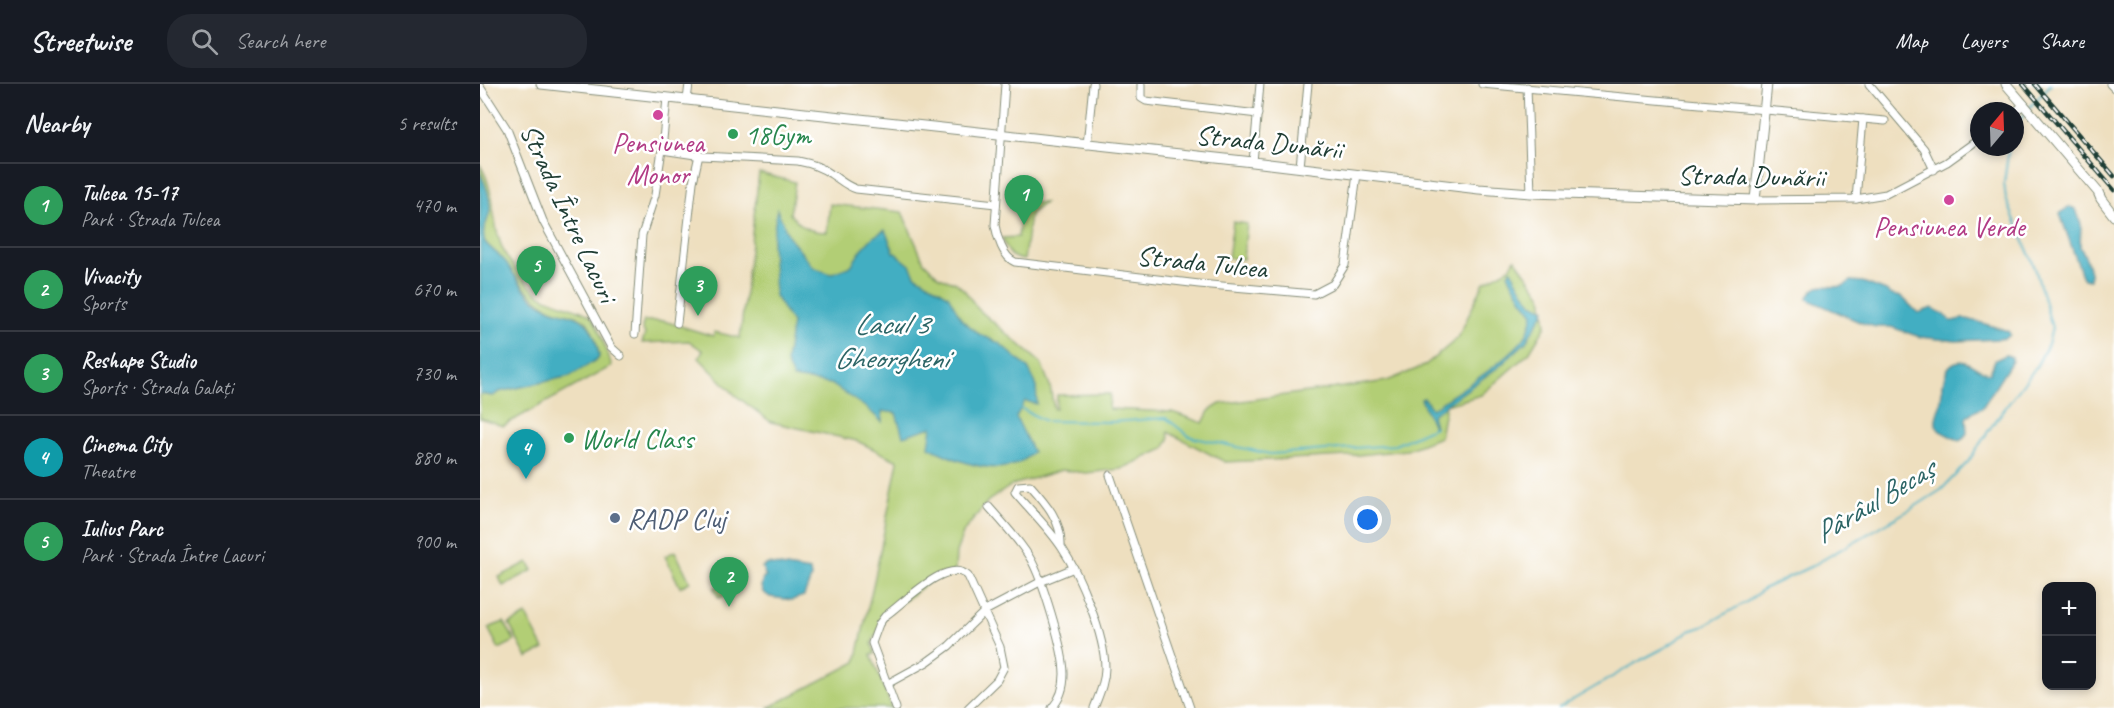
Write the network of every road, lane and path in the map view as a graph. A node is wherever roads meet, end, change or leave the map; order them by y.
1 (541, 84) edge
2 (689, 84) edge
3 (1005, 84) edge
4 (1093, 84) edge
5 (1141, 84) edge
6 (1260, 84) edge
7 (1308, 84) edge
8 (1482, 84) edge
9 (1767, 84) edge
10 (1869, 84) edge
11 (2006, 84) edge
12 (2110, 84) edge
13 (1527, 86) edge
14 (480, 87) edge
15 (2114, 88) edge
16 (667, 98) junction
17 (687, 100) junction
18 (2021, 102) edge
19 (2024, 105) edge
20 (1765, 111) junction
21 (1258, 114) junction
22 (1863, 119) junction
23 (1884, 121) dead end
24 (1002, 134) junction
25 (1087, 145) junction
26 (1970, 145) edge
27 (662, 150) junction
28 (699, 155) junction
29 (1253, 162) junction
30 (1300, 167) junction
31 (1934, 170) junction
32 (1357, 174) junction
33 (2098, 192) junction
34 (1531, 193) junction
35 (1856, 199) junction
36 (1755, 200) junction
37 (996, 204) junction
38 (2114, 206) edge
39 (2114, 216) edge
40 (677, 323) dead end
41 (634, 334) dead end
42 (621, 356) dead end
43 (1110, 475) dead end
44 (989, 507) dead end
45 (1061, 546) junction
46 (1074, 568) junction
47 (1040, 582) junction
48 (985, 611) junction
49 (887, 684) junction
50 (1188, 707) edge
51 (896, 708) edge
52 (968, 708) edge
53 (1052, 708) edge
54 (1094, 708) edge

1 - 16 street, Strada Dunării
2 - 17 street
3 - 24 street, Strada Tulcea
4 - 25 street
5 - 21 street
6 - 21 street
7 - 30 street
8 - 13 street
9 - 20 street
10 - 31 street
11 - 18 street
12 - 15 street
13 - 20 street
13 - 34 street
14 - 42 street, Strada Între Lacuri
16 - 17 street, Strada Dunării
16 - 27 street
17 - 24 street, Strada Dunării
19 - 33 street
20 - 22 street
20 - 36 street
21 - 29 street
22 - 23 street
22 - 35 street
24 - 25 street, Strada Dunării
24 - 37 street, Strada Tulcea
25 - 29 street, Strada Dunării
26 - 31 street, Strada Dunării
27 - 28 street
27 - 41 street
28 - 37 street
28 - 40 street
29 - 30 street, Strada Dunării
30 - 32 street, Strada Dunării
31 - 35 street, Strada Dunării
32 - 34 street, Strada Dunării
32 - 37 street, Strada Tulcea
33 - 38 street
33 - 39 street
34 - 36 street, Strada Dunării
35 - 36 street, Strada Dunării
43 - 50 street
44 - 47 street
45 - 45 street
45 - 46 street
46 - 47 street
46 - 54 street
47 - 48 street
47 - 53 street
48 - 49 street
48 - 49 street
48 - 52 street
49 - 51 street

